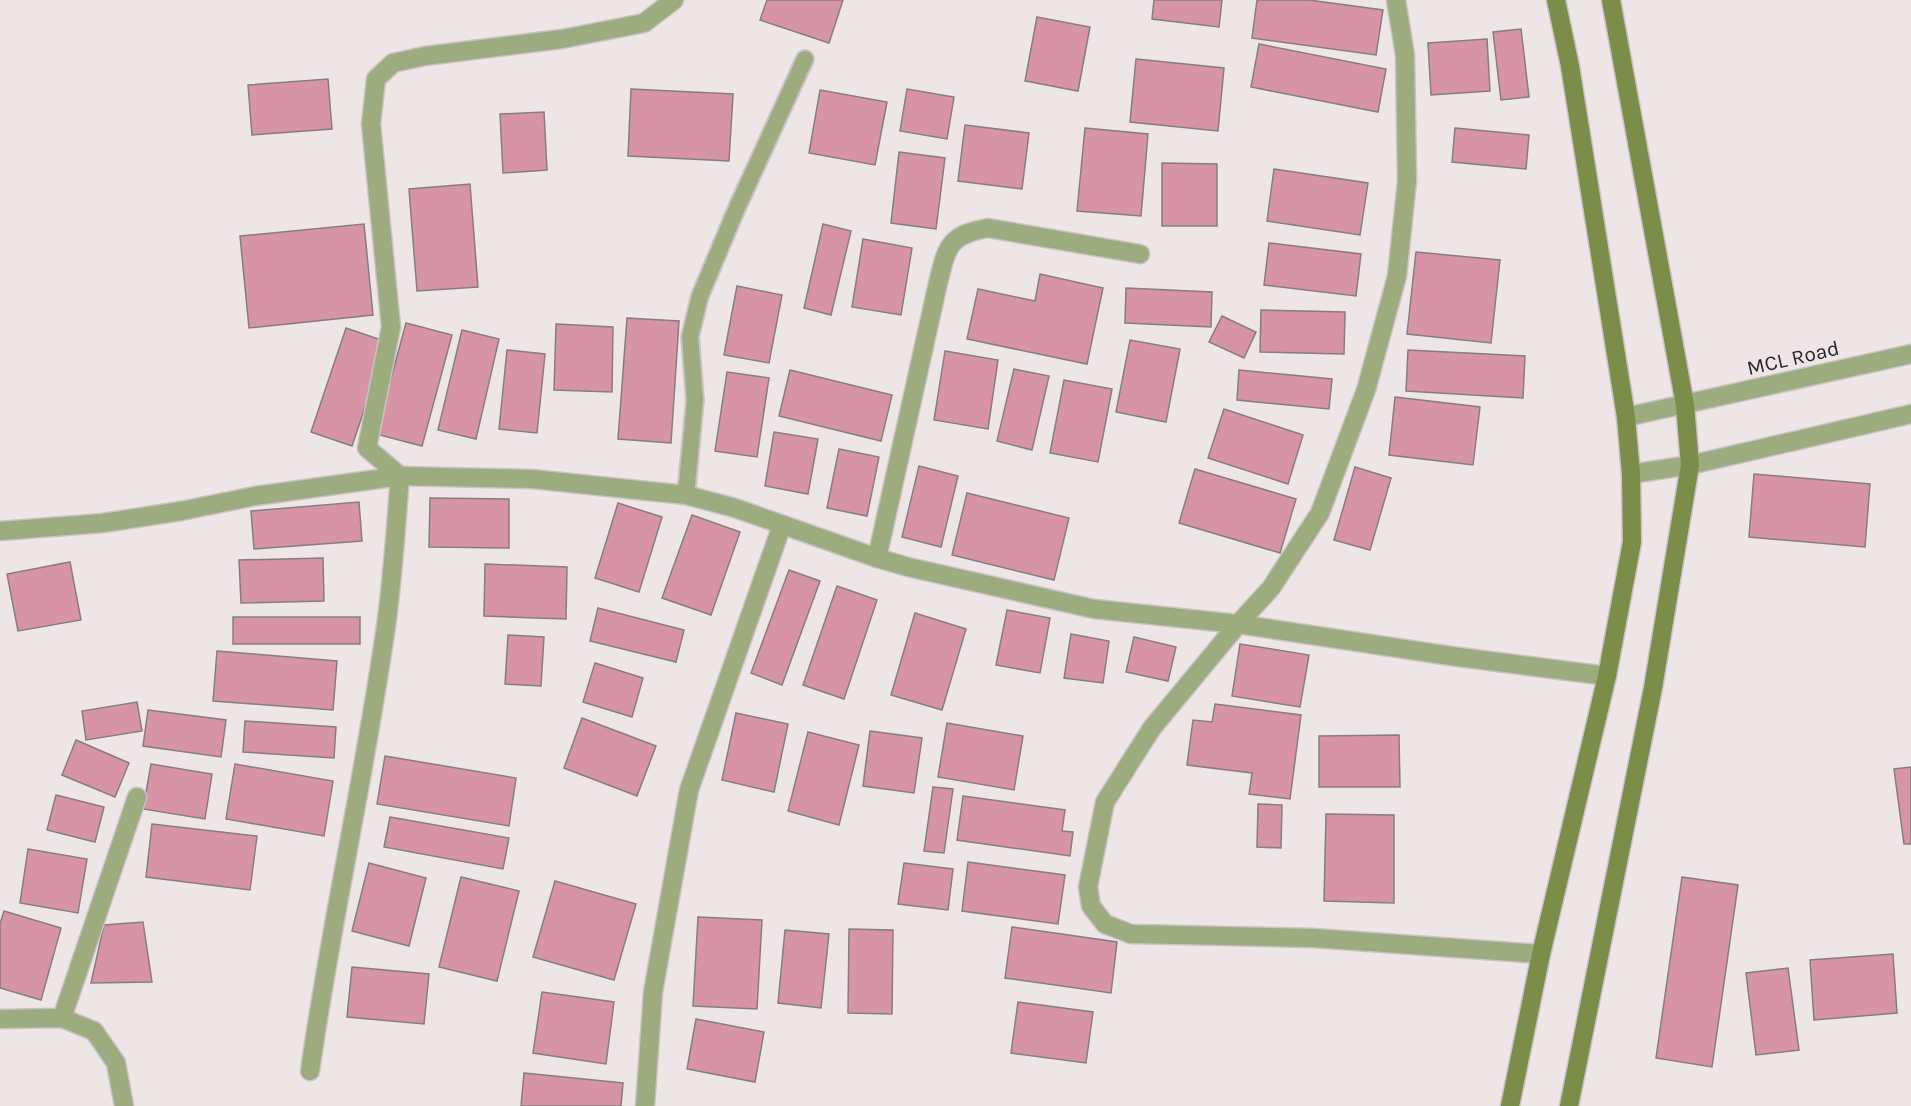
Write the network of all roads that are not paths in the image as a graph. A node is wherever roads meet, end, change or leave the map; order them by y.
1 (674, 0) edge
2 (1396, 0) edge
3 (1556, 0) edge
4 (1611, 0) edge
5 (805, 59) dead end
6 (1140, 254) dead end
7 (1911, 354) edge
8 (1685, 405) junction
9 (1911, 414) edge
10 (1626, 417) junction
11 (1690, 465) junction
12 (1631, 474) junction
13 (400, 476) junction
14 (686, 495) junction
15 (782, 525) junction
16 (0, 531) edge
17 (877, 558) junction
18 (1238, 624) junction
19 (1607, 676) junction
20 (137, 796) dead end
21 (1541, 954) junction
22 (0, 1018) edge
23 (62, 1018) junction
24 (310, 1071) dead end
25 (124, 1106) edge
26 (645, 1106) edge
27 (1510, 1106) edge
28 (1569, 1106) edge

1 - 13 street
2 - 18 street
3 - 10 main road
4 - 8 main road
5 - 14 lane
6 - 17 street
7 - 8 street, MCL Road
8 - 10 street, MCL Road
8 - 11 main road
9 - 11 street
10 - 12 main road
11 - 12 street
11 - 28 main road
12 - 19 main road
13 - 14 street
13 - 16 street
13 - 24 street
14 - 15 street
15 - 17 street
15 - 26 street
17 - 18 street
18 - 19 street
18 - 21 street
19 - 21 main road
20 - 23 street
21 - 27 main road
22 - 23 street
23 - 25 street

